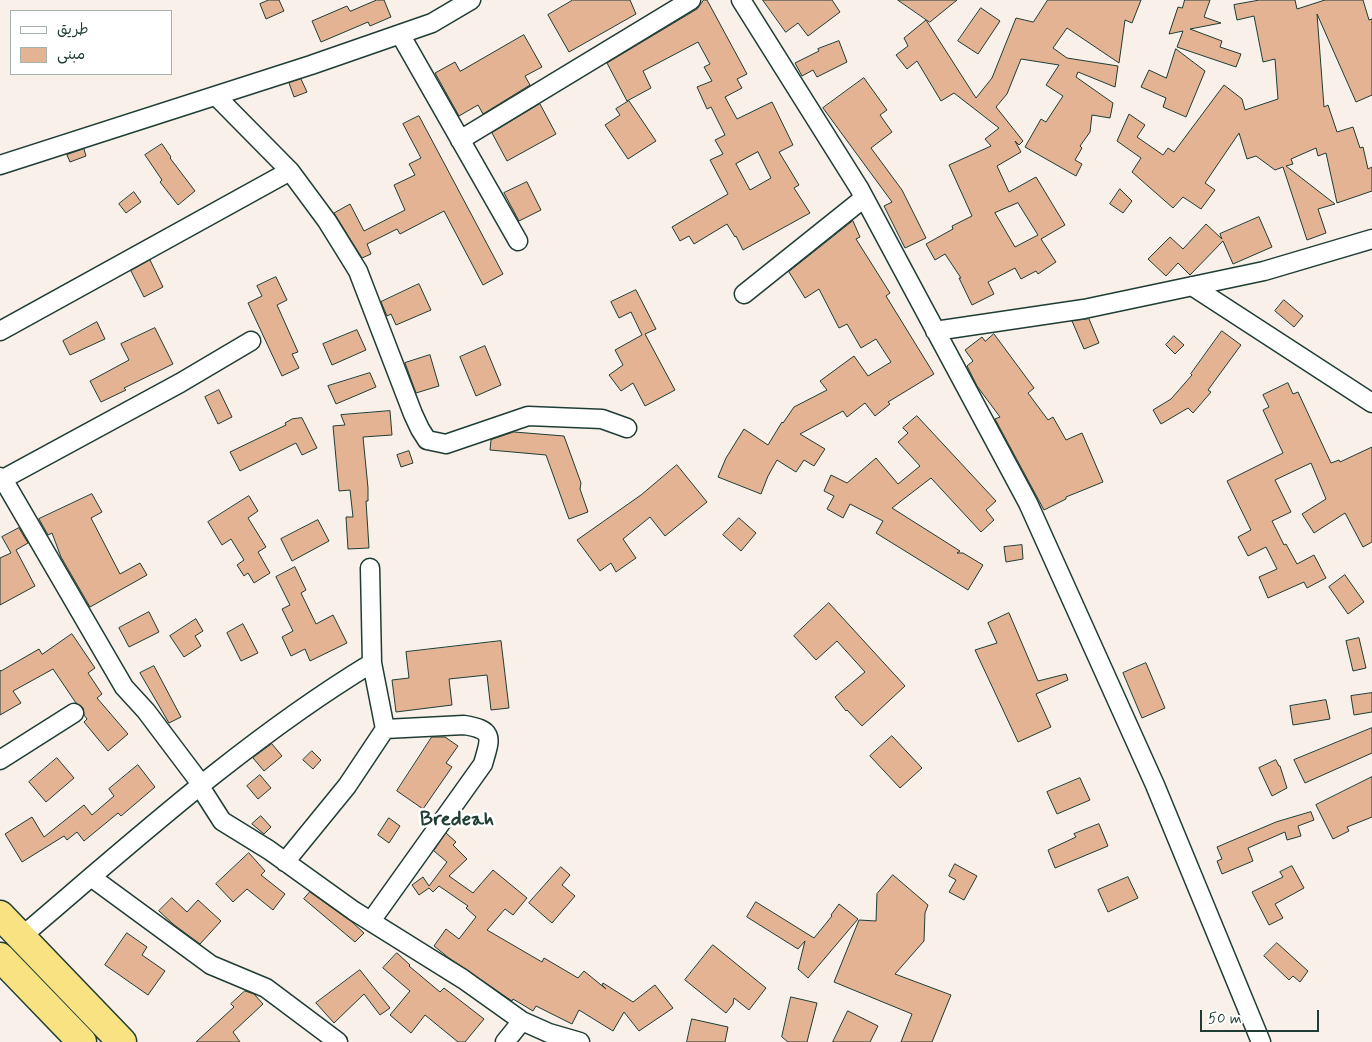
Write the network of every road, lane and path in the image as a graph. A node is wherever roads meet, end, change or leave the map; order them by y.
1 (471, 0) edge
2 (691, 0) edge
3 (741, 0) edge
4 (400, 34) junction
5 (216, 96) junction
6 (460, 140) junction
7 (0, 165) edge
8 (290, 171) junction
9 (864, 198) junction
10 (1372, 239) edge
11 (518, 241) dead end
12 (1192, 286) junction
13 (744, 294) dead end
14 (0, 330) edge
15 (936, 331) junction
16 (251, 341) dead end
17 (1372, 402) edge
18 (627, 428) dead end
19 (2, 478) edge
20 (370, 568) dead end
21 (372, 663) junction
22 (74, 713) dead end
23 (385, 729) junction
24 (0, 760) edge
25 (200, 785) junction
26 (285, 862) junction
27 (91, 878) junction
28 (0, 915) edge
29 (371, 921) junction
30 (21, 937) junction
31 (0, 957) edge
32 (522, 1021) junction
33 (82, 1042) edge
34 (122, 1042) edge
35 (338, 1042) edge
36 (505, 1042) edge
37 (580, 1042) edge
38 (1261, 1042) edge

1 - 4 street
2 - 6 street
3 - 9 street
4 - 5 street
4 - 6 street
5 - 7 street
5 - 8 street
6 - 11 street
8 - 14 street
8 - 18 street
9 - 13 street
9 - 15 street
10 - 12 street
12 - 15 street
12 - 17 street
15 - 38 street
16 - 19 street
19 - 25 street
20 - 21 street
21 - 23 street
21 - 25 street
22 - 24 street
23 - 26 street
23 - 29 street
25 - 26 street
25 - 27 street
26 - 29 street
27 - 30 street
27 - 35 street
28 - 30 highway
29 - 32 street
30 - 34 highway
31 - 33 highway
32 - 36 street
32 - 37 street

